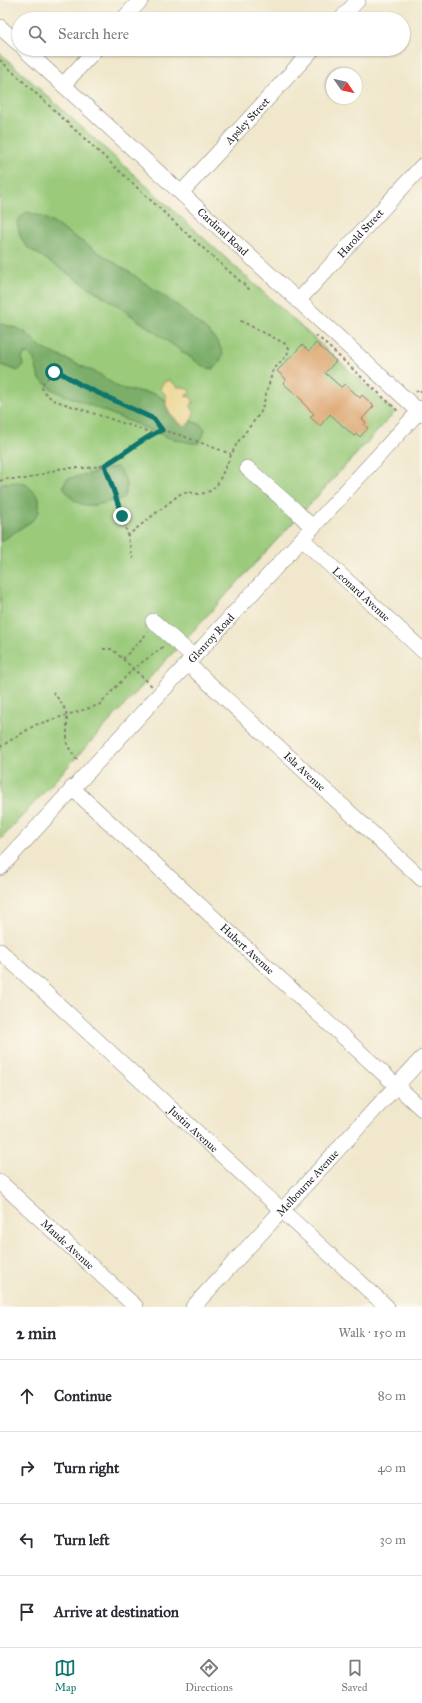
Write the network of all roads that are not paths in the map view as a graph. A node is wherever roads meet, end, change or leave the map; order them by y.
1 (141, 0) edge
2 (358, 0) edge
3 (130, 12) edge
4 (347, 12) edge
5 (0, 27) edge
6 (12, 38) edge
7 (32, 56) edge
8 (89, 56) edge
9 (307, 56) edge
10 (63, 84) junction
11 (422, 166) edge
12 (181, 193) junction
13 (298, 301) junction
14 (421, 411) edge
15 (247, 468) dead end
16 (312, 528) junction
17 (302, 539) junction
18 (154, 622) road end
19 (422, 650) edge
20 (190, 660) junction
21 (72, 788) junction
22 (0, 868) edge
23 (422, 879) edge
24 (0, 951) edge
25 (422, 1058) edge
26 (397, 1086) junction
27 (422, 1110) edge
28 (0, 1182) edge
29 (282, 1210) junction
30 (136, 1307) edge
31 (193, 1307) edge
32 (387, 1307) edge

1 - 3 street
2 - 4 street
5 - 6 street
7 - 10 street, Cardinal Road
8 - 10 street
9 - 12 street, Apsley Street
10 - 12 street, Cardinal Road
11 - 13 street, Harold Street
12 - 13 street, Cardinal Road
13 - 14 street, Cardinal Road
14 - 16 street, Glenroy Road
15 - 16 street
16 - 17 street, Glenroy Road
17 - 19 street, Leonard Avenue
17 - 20 street, Glenroy Road
18 - 20 street, Isla Avenue
20 - 21 street, Glenroy Road
20 - 23 street, Isla Avenue
21 - 22 street, Glenroy Road
21 - 26 street, Hubert Avenue
24 - 29 street, Justin Avenue
25 - 26 street, Melbourne Avenue
26 - 27 street, Hubert Avenue
26 - 29 street, Melbourne Avenue
28 - 30 street, Maude Avenue
29 - 31 street, Melbourne Avenue
29 - 32 street, Justin Avenue

